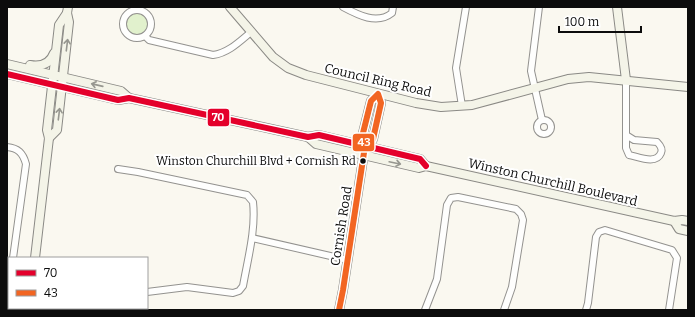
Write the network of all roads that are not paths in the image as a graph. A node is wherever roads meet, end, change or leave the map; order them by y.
1 (230, 7) edge
2 (343, 7) edge
3 (393, 7) edge
4 (466, 7) edge
5 (539, 7) edge
6 (617, 7) edge
7 (67, 10) edge
8 (59, 25) junction
9 (251, 32) junction
10 (145, 36) junction
11 (7, 59) edge
12 (7, 64) edge
13 (7, 74) edge
14 (53, 75) junction
15 (63, 77) junction
16 (626, 80) junction
17 (52, 85) junction
18 (62, 87) junction
19 (688, 87) edge
20 (535, 88) junction
21 (378, 94) junction
22 (129, 98) junction
23 (462, 106) junction
24 (542, 120) dead end
25 (626, 135) junction
26 (308, 137) junction
27 (49, 138) junction
28 (365, 146) junction
29 (7, 147) edge
30 (364, 156) junction
31 (426, 166) junction
32 (118, 170) dead end
33 (674, 221) junction
34 (688, 221) edge
35 (688, 231) edge
36 (252, 238) junction
37 (13, 257) edge
38 (34, 257) edge
39 (348, 260) junction
40 (148, 292) edge
41 (339, 310) edge
42 (425, 310) edge
43 (504, 310) edge
44 (586, 310) edge
45 (668, 310) edge

1 - 9 main road, Council Ring Road
2 - 3 street
4 - 23 street
5 - 20 street
6 - 16 main road
7 - 8 main road
15 -> 7 main road
8 - 11 main road
8 - 14 main road
9 - 10 street
9 - 21 main road, Council Ring Road
10 - 10 street
12 - 14 main road, Winston Churchill Boulevard
13 - 17 main road, Winston Churchill Boulevard
14 - 15 main road, Winston Churchill Boulevard
14 - 17 main road
15 - 18 main road
22 -> 15 main road, Winston Churchill Boulevard
16 - 19 main road, Council Ring Road
16 - 20 main road, Council Ring Road
16 - 25 street
17 - 18 main road, Winston Churchill Boulevard
17 - 27 main road
18 - 22 main road, Winston Churchill Boulevard
27 -> 18 main road
20 - 23 main road, Council Ring Road
20 - 24 street
21 - 23 main road, Council Ring Road
21 - 28 main road
22 - 26 main road, Winston Churchill Boulevard
25 - 25 street
26 - 28 main road, Winston Churchill Boulevard
26 - 30 main road, Winston Churchill Boulevard
27 - 38 main road
28 - 30 main road, Cornish Road
28 - 31 main road, Winston Churchill Boulevard
29 - 37 street
30 -> 31 main road, Winston Churchill Boulevard
30 - 39 main road, Cornish Road
31 - 33 main road, Winston Churchill Boulevard
32 - 36 street
33 - 34 main road, Winston Churchill Boulevard
33 - 35 main road, Winston Churchill Boulevard
36 - 39 street
36 - 40 street
39 - 41 main road, Cornish Road
42 - 43 street
44 - 45 street

